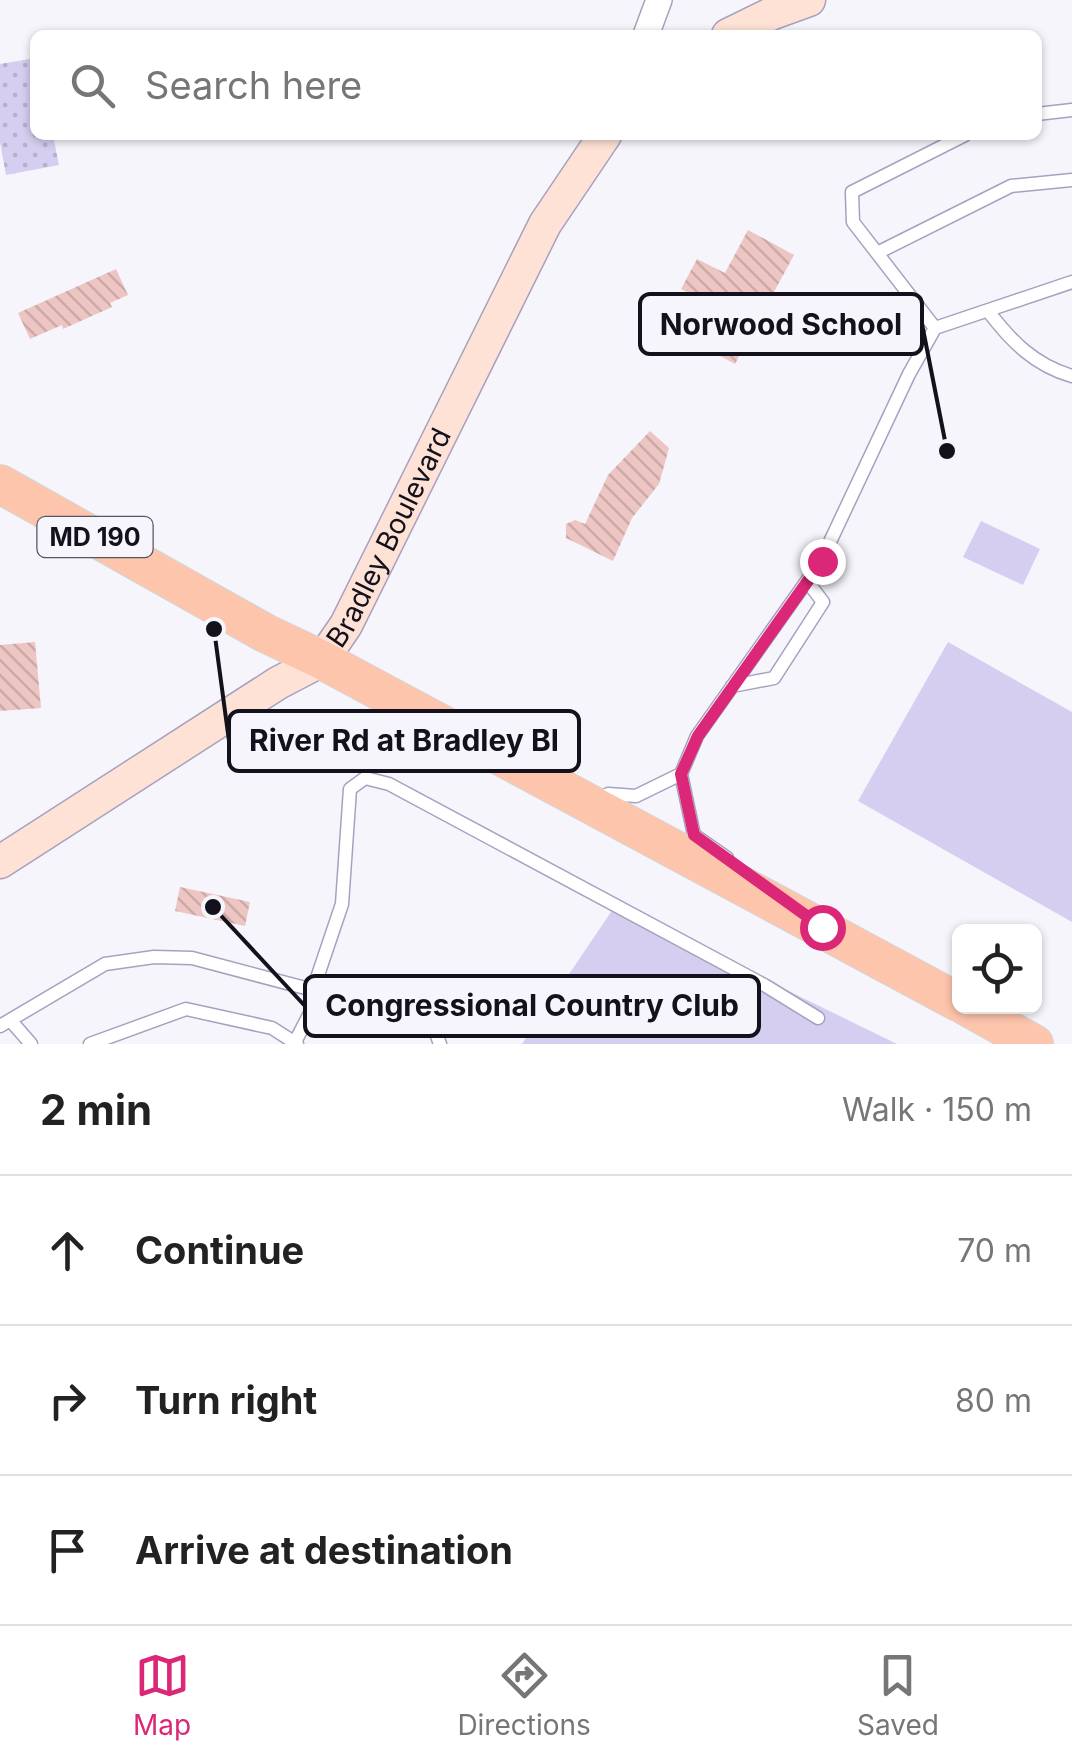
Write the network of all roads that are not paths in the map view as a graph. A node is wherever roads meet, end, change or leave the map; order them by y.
1 (660, 0) edge
2 (810, 0) edge
3 (648, 30) edge
4 (738, 30) edge
5 (1072, 110) edge
6 (1042, 113) edge
7 (603, 140) edge
8 (955, 140) edge
9 (1072, 180) edge
10 (878, 253) junction
11 (1072, 282) edge
12 (988, 311) junction
13 (936, 328) junction
14 (1072, 376) edge
15 (0, 484) edge
16 (807, 581) junction
17 (322, 660) junction
18 (732, 686) junction
19 (681, 774) junction
20 (587, 804) junction
21 (0, 862) edge
22 (822, 927) junction
23 (322, 990) junction
24 (952, 999) edge
25 (980, 1014) edge
26 (818, 1018) dead end
27 (5, 1024) edge
28 (296, 1043) edge
29 (31, 1044) edge
30 (90, 1044) edge
31 (440, 1044) edge
32 (1034, 1044) edge

1 - 3 street
2 - 4 main road
5 - 6 lane
7 - 17 main road, Bradley Boulevard
8 - 10 lane
9 - 10 lane
10 - 13 lane
11 - 12 lane
12 - 13 lane
12 - 14 lane
13 - 16 lane
15 - 17 main road, MD 190
16 - 18 lane
16 - 18 lane
17 - 20 main road, MD 190
17 - 21 main road, Bradley Boulevard
18 - 19 lane
19 - 20 lane
19 - 22 lane
20 - 22 main road, MD 190
22 - 24 main road, MD 190
23 - 26 lane
23 - 27 lane
23 - 28 lane
23 - 31 lane
25 - 32 main road
27 - 29 lane
28 - 30 lane

